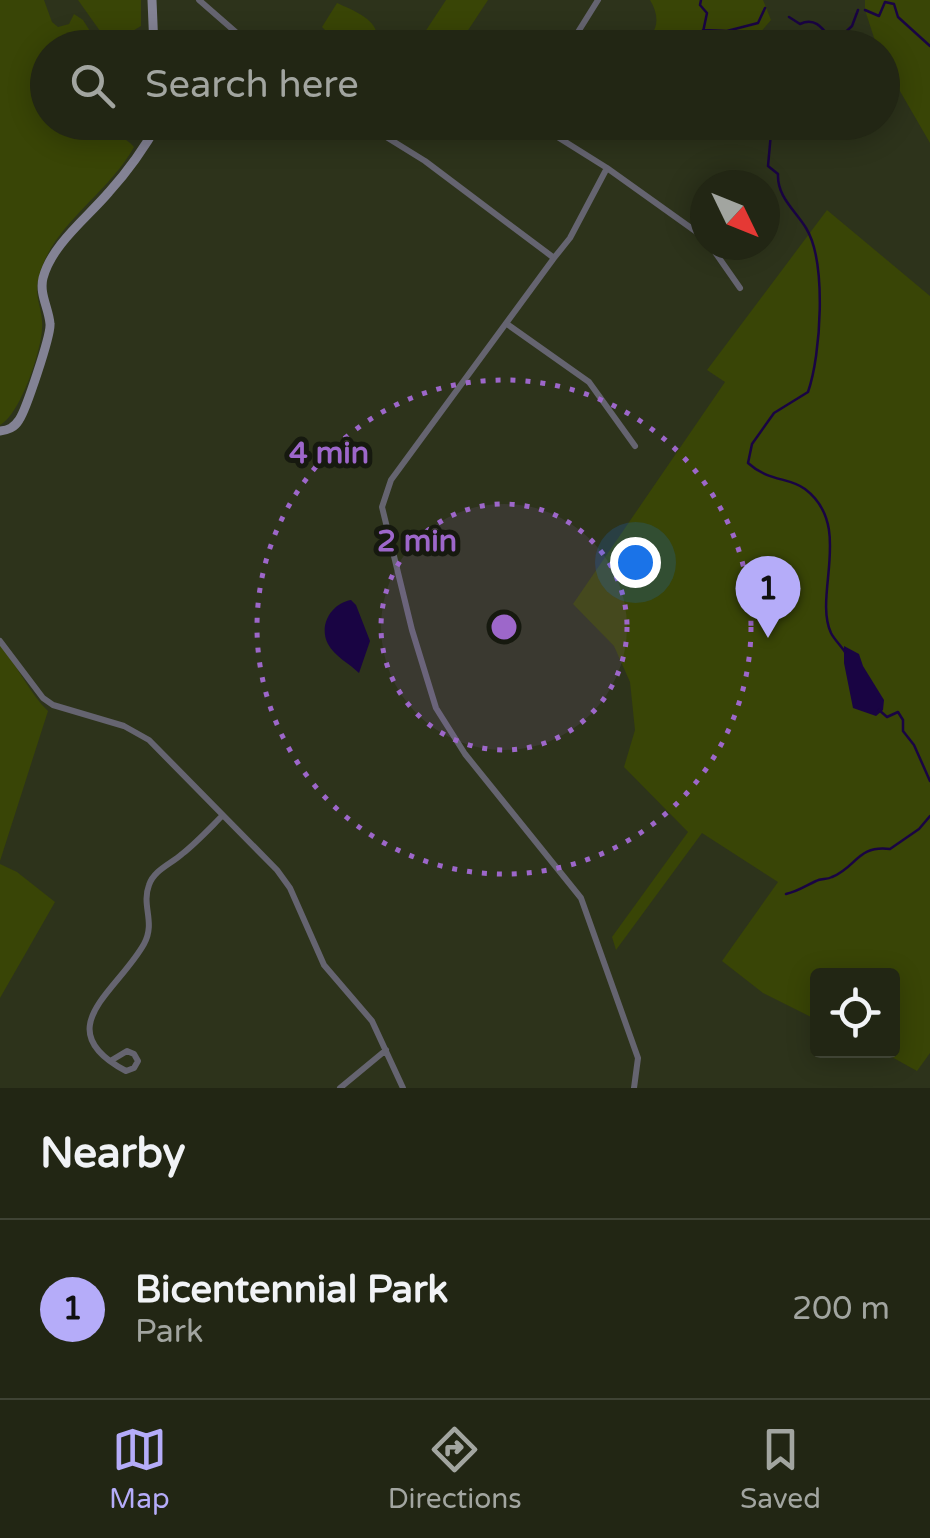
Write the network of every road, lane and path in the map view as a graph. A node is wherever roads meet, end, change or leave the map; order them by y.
1 (152, 0) edge
2 (200, 0) edge
3 (598, 0) edge
4 (153, 30) edge
5 (234, 30) edge
6 (579, 30) edge
7 (147, 140) edge
8 (391, 140) edge
9 (562, 140) edge
10 (607, 168) junction
11 (690, 227) edge
12 (554, 258) junction
13 (720, 260) edge
14 (740, 288) dead end
15 (506, 324) junction
16 (0, 431) edge
17 (636, 446) dead end
18 (0, 641) edge
19 (222, 817) junction
20 (386, 1050) junction
21 (112, 1060) dead end
22 (340, 1088) edge
23 (403, 1088) edge
24 (634, 1088) edge

1 - 4 street
2 - 5 street
3 - 6 street
7 - 16 street
8 - 12 street
9 - 10 street
10 - 11 street
10 - 12 street
12 - 15 street
13 - 14 street
15 - 17 street
15 - 24 street
18 - 19 street
19 - 20 street
19 - 21 street
20 - 22 street
20 - 23 street

